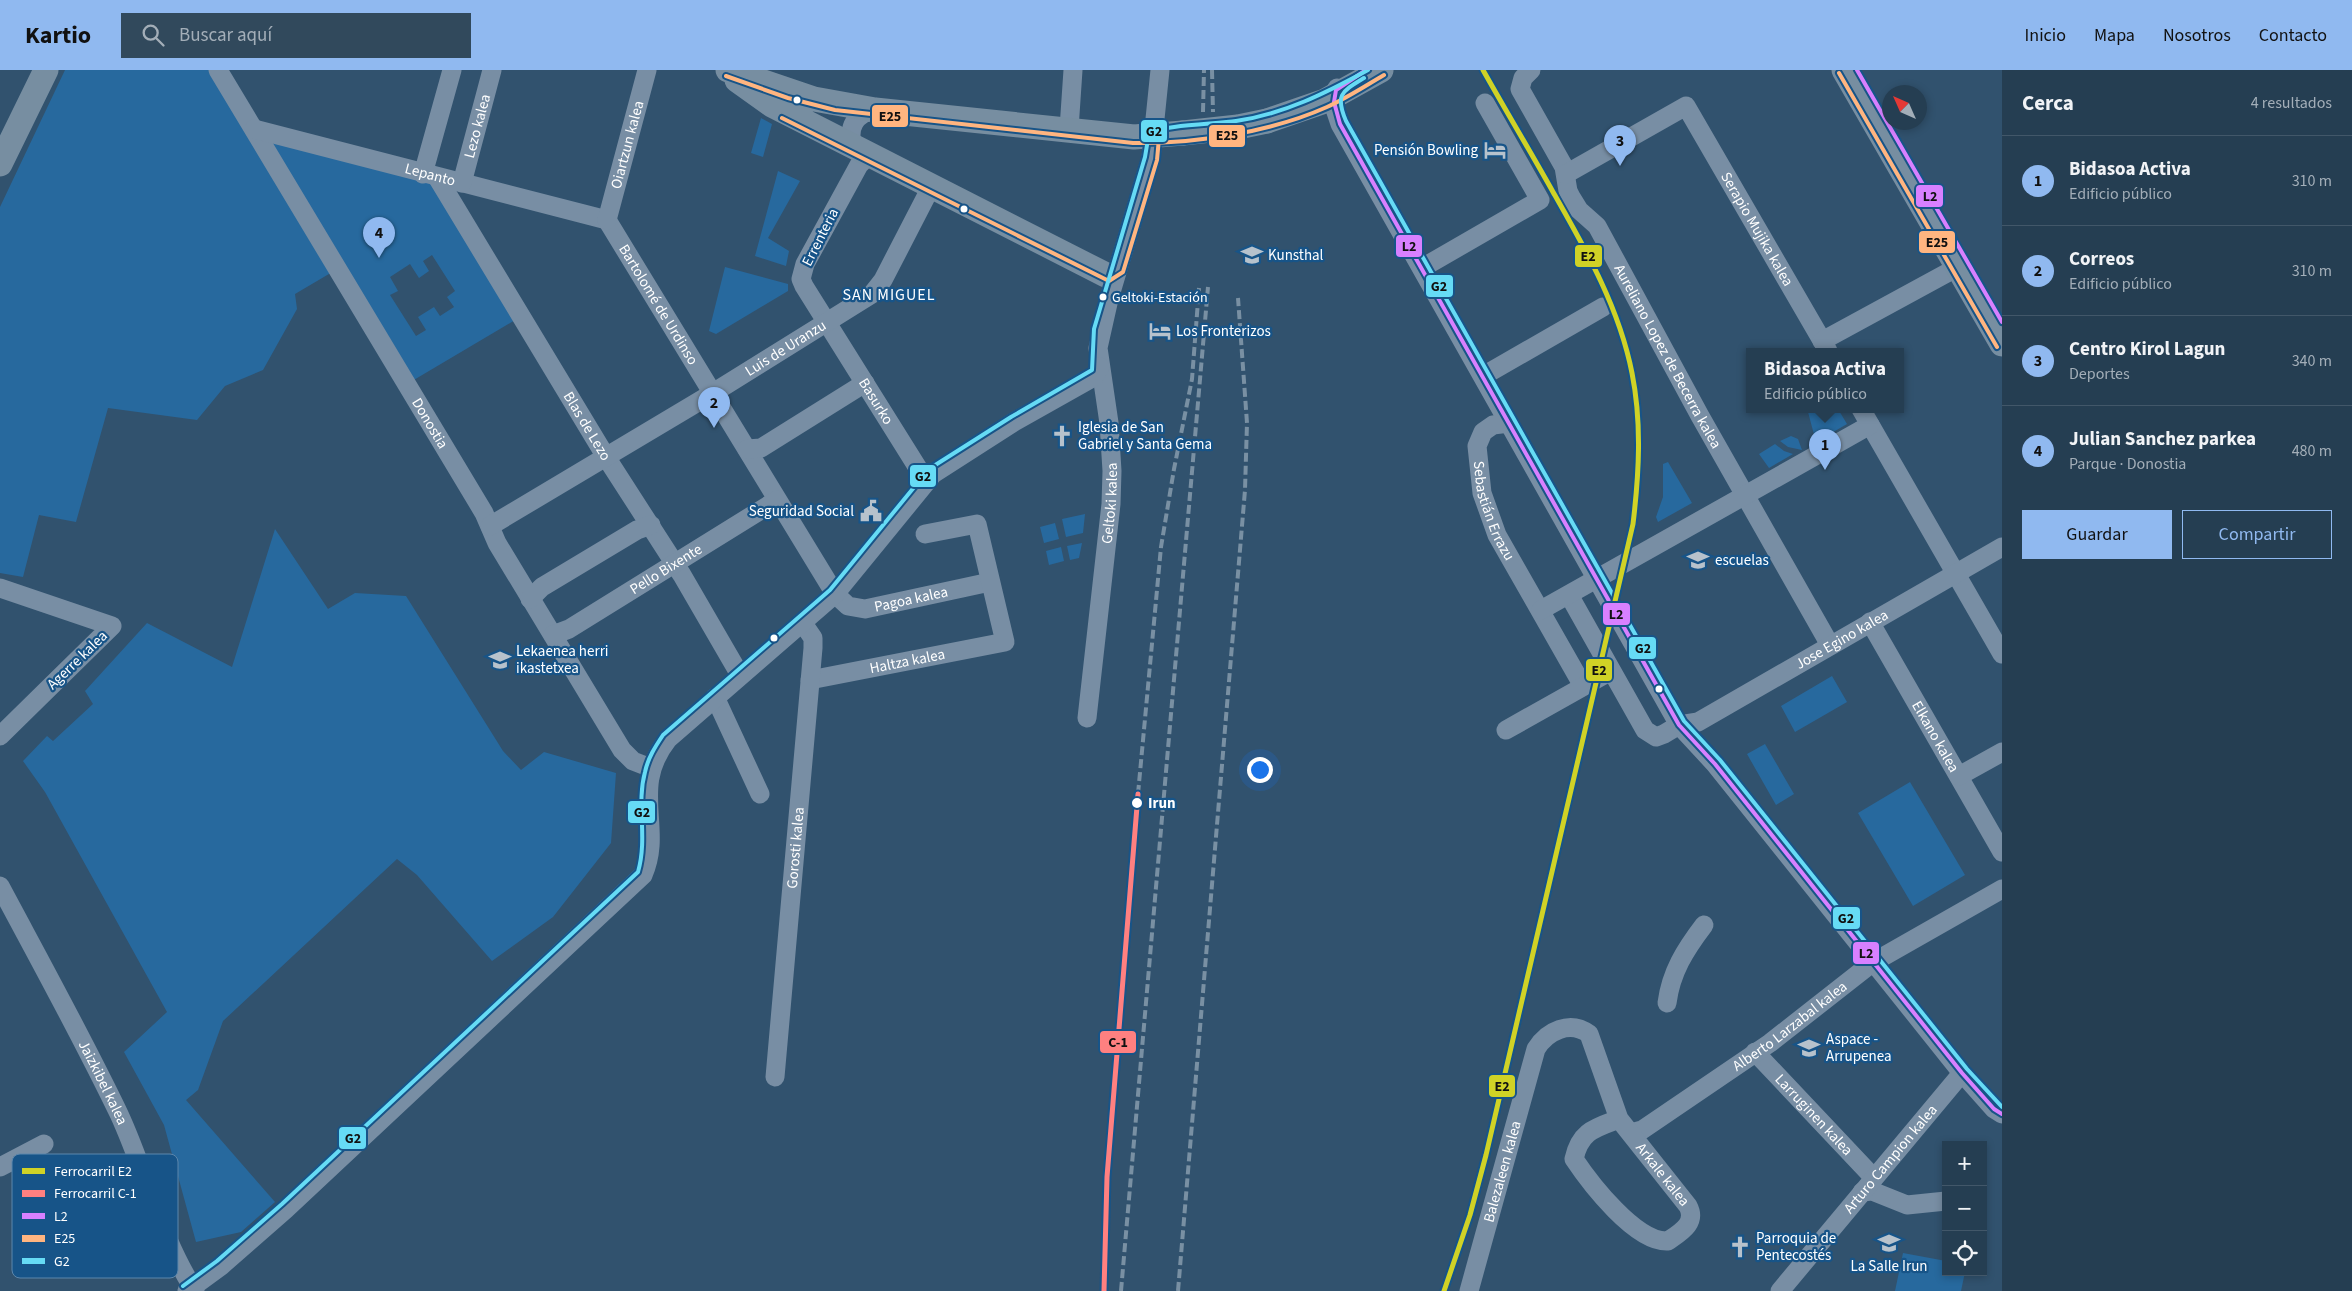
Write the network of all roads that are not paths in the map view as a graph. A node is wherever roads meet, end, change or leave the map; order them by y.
1 (28, 70) edge
2 (46, 70) edge
3 (218, 70) edge
4 (452, 70) edge
5 (492, 70) edge
6 (647, 70) edge
7 (724, 70) edge
8 (1073, 70) edge
9 (1160, 70) edge
10 (1366, 70) edge
11 (1380, 70) edge
12 (1532, 70) edge
13 (1844, 70) edge
14 (1857, 70) edge
15 (742, 72) edge
16 (1333, 94) junction
17 (1485, 103) dead end
18 (875, 110) junction
19 (1267, 121) junction
20 (1340, 124) junction
21 (811, 125) junction
22 (254, 129) junction
23 (1069, 129) junction
24 (0, 130) edge
25 (1146, 144) junction
26 (861, 151) junction
27 (0, 164) edge
28 (430, 176) junction
29 (1566, 178) junction
30 (462, 184) junction
31 (931, 188) junction
32 (607, 220) junction
33 (1958, 267) junction
34 (1422, 268) junction
35 (1112, 278) junction
36 (1603, 307) dead end
37 (827, 322) junction
38 (2002, 322) edge
39 (2002, 344) edge
40 (1825, 346) edge
41 (1095, 374) junction
42 (1483, 376) junction
43 (865, 383) junction
44 (1065, 392) junction
45 (713, 393) junction
46 (1106, 401) junction
47 (1863, 413) edge
48 (1509, 423) junction
49 (1870, 425) junction
50 (747, 449) junction
51 (606, 457) junction
52 (926, 481) junction
53 (1745, 495) junction
54 (777, 500) junction
55 (487, 520) junction
56 (650, 525) junction
57 (925, 534) dead end
58 (2002, 547) edge
59 (675, 565) junction
60 (1955, 574) junction
61 (1596, 579) junction
62 (990, 582) junction
63 (0, 588) edge
64 (835, 594) junction
65 (1569, 595) junction
66 (530, 599) junction
67 (1541, 610) junction
68 (802, 622) junction
69 (1870, 622) junction
70 (553, 635) junction
71 (1830, 644) junction
72 (2002, 654) edge
73 (1611, 671) junction
74 (740, 676) junction
75 (810, 680) junction
76 (1583, 686) junction
77 (715, 697) junction
78 (1088, 718) dead end
79 (1679, 725) junction
80 (1506, 730) dead end
81 (0, 736) edge
82 (2002, 752) edge
83 (651, 768) junction
84 (1959, 776) junction
85 (760, 794) dead end
86 (2002, 852) edge
87 (0, 886) edge
88 (2002, 889) edge
89 (1704, 925) dead end
90 (1872, 962) junction
91 (1666, 1004) dead end
92 (1586, 1031) joint
93 (1755, 1052) junction
94 (1962, 1073) junction
95 (775, 1077) dead end
96 (2002, 1114) edge
97 (1619, 1119) junction
98 (1631, 1133) junction
99 (44, 1144) dead end
100 (25, 1154) edge
101 (134, 1154) edge
102 (12, 1161) edge
103 (0, 1167) edge
104 (1867, 1185) junction
105 (1942, 1202) edge
106 (178, 1259) edge
107 (191, 1290) edge
108 (1474, 1290) edge
109 (1780, 1291) edge

1 - 24 main road
2 - 27 main road
3 - 22 street, Donostia
4 - 28 street
5 - 30 street, Lezo kalea
6 - 32 street, Oiartzun kalea
7 - 21 main road
8 - 23 street
9 - 25 street, Geltoki kalea
10 - 16 main road
11 - 16 main road
12 - 29 street, Aureliano Lopez de Becerra kalea
13 - 33 main road
14 - 38 main road
15 - 18 main road
15 - 21 street
16 - 19 main road
16 - 20 street
17 - 34 street
18 - 23 main road
18 - 26 street
19 - 20 street
19 - 25 main road, bridge
20 - 34 street
21 - 26 main road
22 - 28 street, Lepanto
22 - 55 street, Donostia
23 - 25 main road
25 - 35 street, Geltoki kalea
26 - 31 main road
26 - 37 street, Errenteria
28 - 30 street, Lepanto
28 - 51 street, Blas de Lezo
29 - 40 street, Serapio Mujika kalea
29 - 53 street, Aureliano Lopez de Becerra kalea
30 - 32 street, Lepanto
31 - 35 main road
31 - 37 street, Luis de Uranzu
32 - 45 street, Bartolomé de Urdinso
33 - 39 main road
33 - 40 street
34 - 42 street
35 - 41 street, Geltoki kalea
36 - 42 street
37 - 43 street, Basurko
37 - 45 street, Luis de Uranzu
41 - 44 street
41 - 46 street, Geltoki kalea
42 - 48 street
43 - 50 street
43 - 52 street, Basurko
44 - 46 street
44 - 52 street
45 - 50 street, Bartolomé de Urdinso
45 - 51 street, Luis de Uranzu
46 - 78 street, Geltoki kalea
47 - 49 street
48 - 61 street
48 - 67 street, Sebastián Errazu
49 - 53 street
49 - 60 street
50 - 54 street, Bartolomé de Urdinso
51 - 55 street, Luis de Uranzu
51 - 56 street, Blas de Lezo
52 - 64 street
53 - 61 street
53 - 71 street, Aureliano Lopez de Becerra kalea
54 - 59 street, Pello Bixente
54 - 64 street, Bartolomé de Urdinso
55 - 66 street, Donostia
56 - 59 street, Blas de Lezo
56 - 66 street
57 - 62 street
58 - 60 street, Jose Egino kalea
59 - 70 street, Pello Bixente
59 - 74 street, Blas de Lezo
60 - 69 street, Jose Egino kalea
60 - 72 street
61 - 65 street
61 - 79 street
62 - 64 street, Pagoa kalea
62 - 75 street, Haltza kalea
63 - 81 street, Agerre kalea
64 - 68 street
65 - 67 street
65 - 73 street
66 - 70 street, Donostia
67 - 76 street, Sebastián Errazu
68 - 74 street
68 - 75 street, Gorosti kalea
69 - 71 street, Jose Egino kalea
69 - 84 street, Elkano kalea
70 - 83 street, Donostia
71 - 79 street, Jose Egino kalea
73 - 76 street
73 - 79 street, Jose Egino kalea
74 - 77 street
75 - 95 street, Gorosti kalea
76 - 80 street
77 - 83 street
77 - 85 street
79 - 90 street
82 - 84 street
83 - 107 street
84 - 86 street, Elkano kalea
87 - 101 street, Jaizkibel kalea
88 - 90 street, Alberto Larzabal kalea
89 - 91 street
90 - 93 street, Alberto Larzabal kalea
90 - 94 street
92 - 97 street, Arkale kalea
92 - 108 street, Balezaleen kalea
93 - 98 street, Alberto Larzabal kalea
93 - 104 street, Larruginen kalea
94 - 96 street
94 - 104 street, Arturo Campion kalea
97 - 98 street, Arkale kalea
97 - 98 street, Arkale kalea
99 - 100 street
102 - 103 street
104 - 105 street
104 - 109 street, Arturo Campion kalea
106 - 107 street, Jaizkibel kalea

